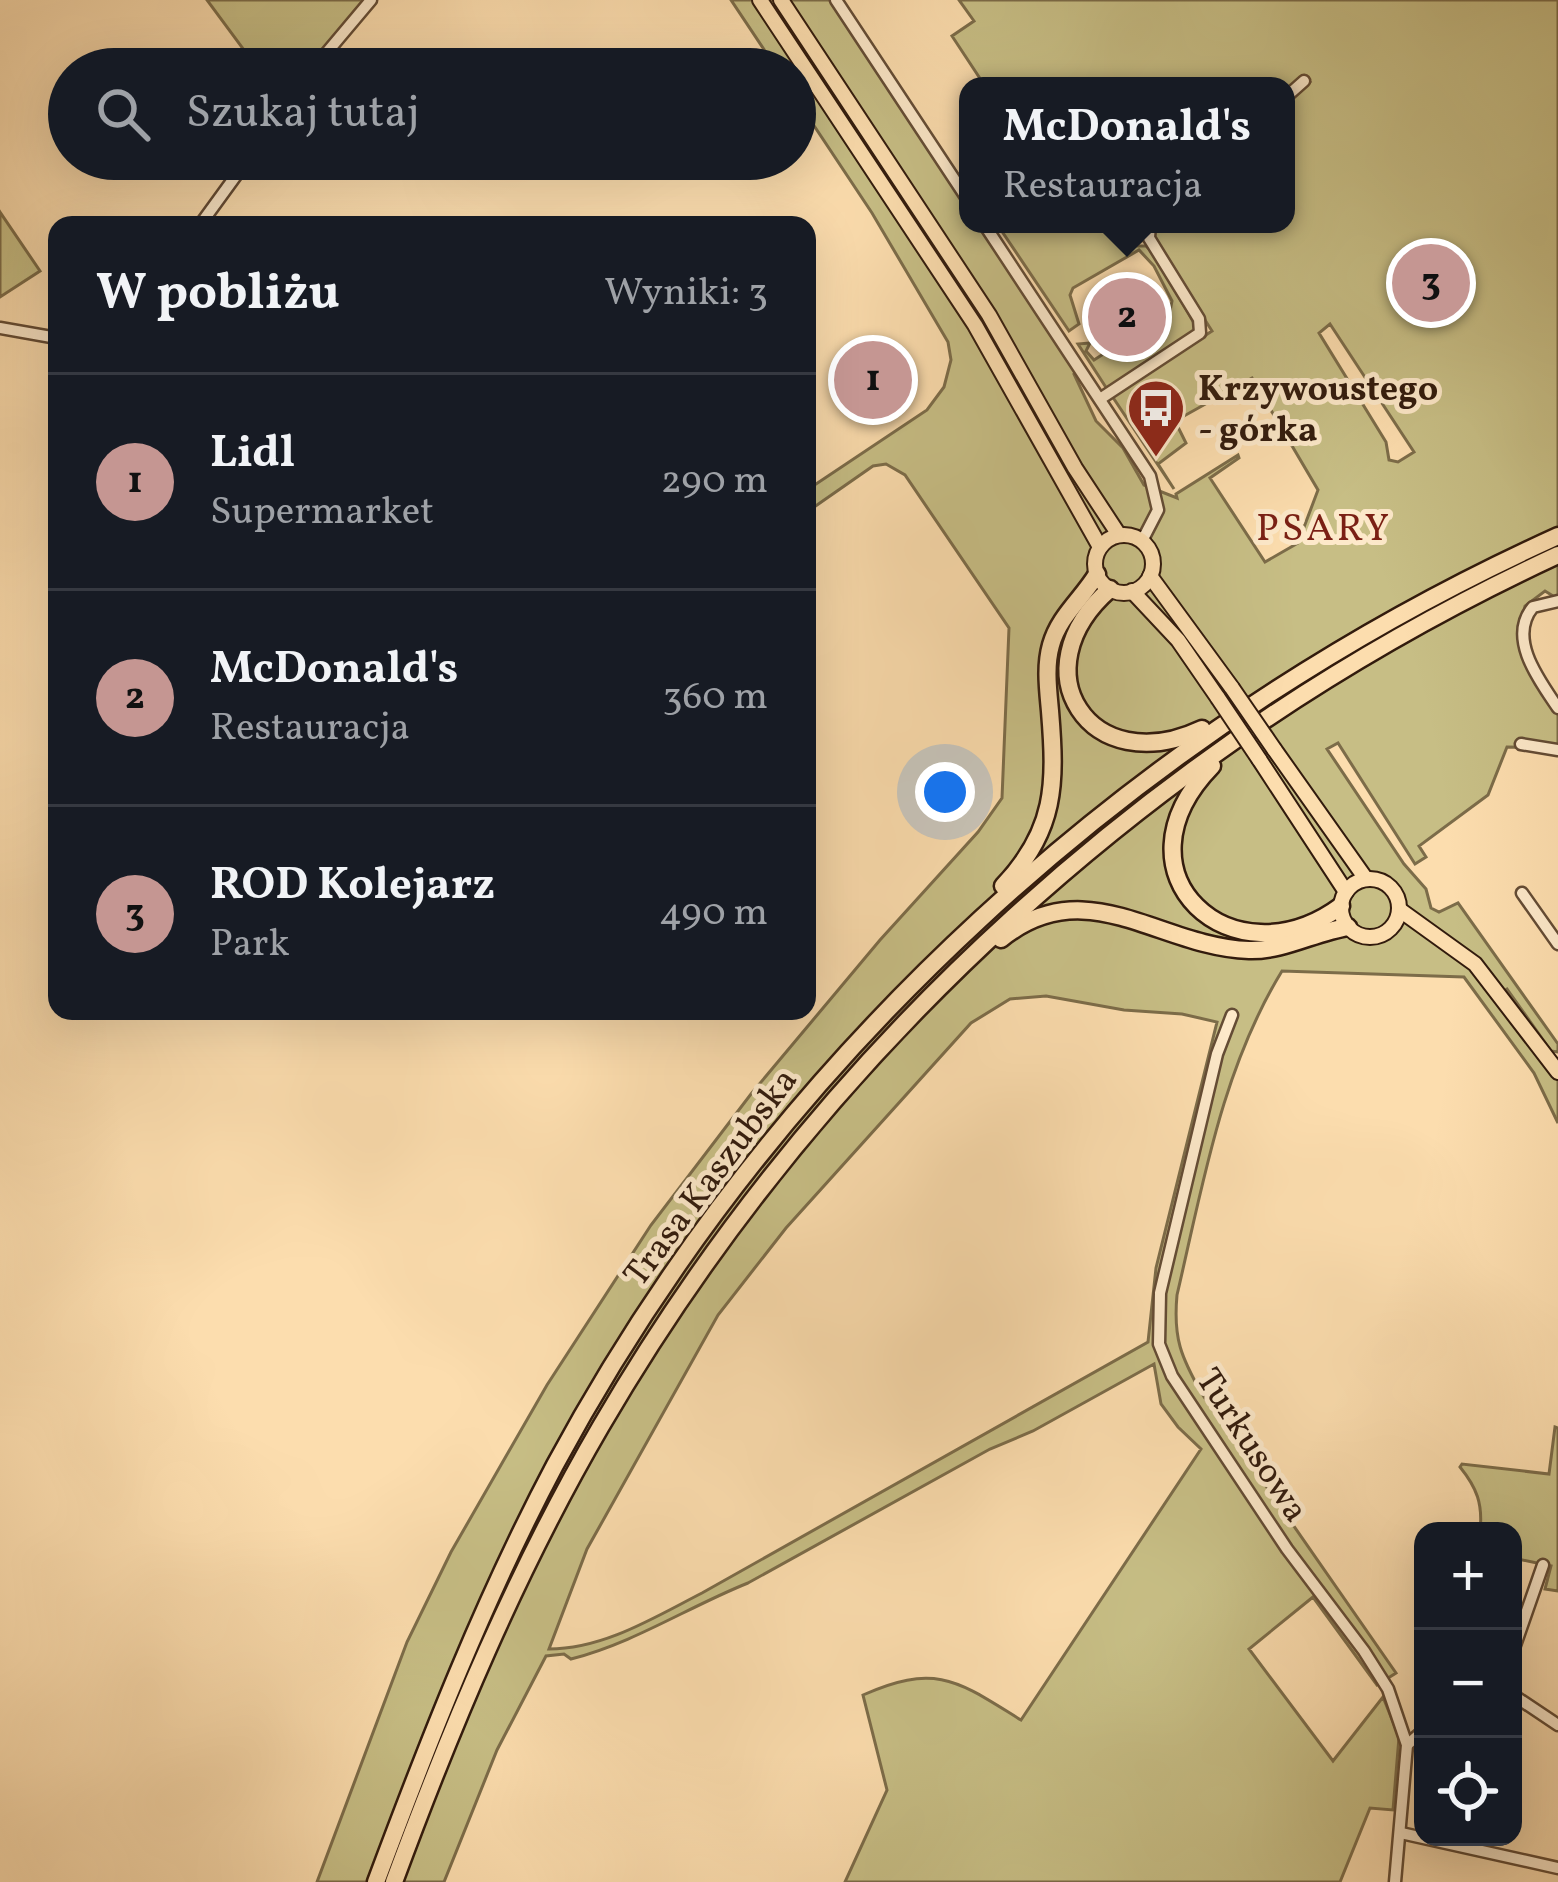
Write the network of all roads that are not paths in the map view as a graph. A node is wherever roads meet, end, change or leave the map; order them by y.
1 (371, 0) edge
2 (760, 0) edge
3 (781, 0) edge
4 (836, 0) edge
5 (329, 48) edge
6 (792, 48) edge
7 (813, 48) edge
8 (816, 53) edge
9 (1304, 81) dead end
10 (816, 85) edge
11 (1295, 89) edge
12 (233, 180) edge
13 (959, 186) edge
14 (207, 216) edge
15 (990, 233) edge
16 (1149, 233) edge
17 (0, 328) edge
18 (48, 336) edge
19 (1100, 399) junction
20 (1119, 535) junction
21 (1558, 536) edge
22 (1142, 541) junction
23 (1100, 547) junction
24 (1558, 555) edge
25 (1096, 574) junction
26 (1150, 576) junction
27 (1109, 589) junction
28 (1132, 591) junction
29 (1558, 601) edge
30 (1249, 707) junction
31 (1558, 707) edge
32 (1241, 737) junction
33 (1521, 744) dead end
34 (1558, 750) edge
35 (1366, 879) junction
36 (1522, 893) dead end
37 (1344, 899) junction
38 (1400, 910) junction
39 (1348, 927) junction
40 (1391, 928) junction
41 (965, 934) junction
42 (1443, 940) junction
43 (1558, 944) edge
44 (951, 975) junction
45 (1232, 1015) dead end
46 (1555, 1064) edge
47 (1543, 1565) dead end
48 (1520, 1630) edge
49 (1522, 1701) edge
50 (1558, 1725) edge
51 (1416, 1738) edge
52 (1407, 1745) junction
53 (1401, 1832) junction
54 (1558, 1868) edge
55 (376, 1882) edge
56 (394, 1882) edge
57 (1395, 1882) edge

1 - 5 street
2 - 6 main road
3 - 7 main road
4 - 13 street
8 - 20 main road
9 - 11 street
10 - 23 main road
12 - 14 street
15 - 19 street
16 - 19 street
17 - 18 street
19 - 22 street
20 - 22 main road
20 - 23 main road
21 - 30 highway, Trasa Kaszubska
22 - 26 main road
23 - 25 main road
24 - 32 highway, Trasa Kaszubska
25 - 27 main road
25 - 41 highway
26 - 28 main road
26 - 35 main road, bridge
27 - 28 main road
27 - 30 highway
28 - 37 main road, bridge
29 - 31 street
30 - 41 highway, Trasa Kaszubska
32 - 37 highway
32 - 44 highway, Trasa Kaszubska
33 - 34 street
35 - 37 main road
35 - 38 main road
36 - 43 street
37 - 39 main road
38 - 40 main road
38 - 42 main road
39 - 40 main road
39 - 44 highway
40 - 42 main road
41 - 55 highway, Trasa Kaszubska
42 - 46 main road
44 - 56 highway, Trasa Kaszubska
45 - 52 street, Turkusowa
47 - 48 street
49 - 50 street
51 - 52 street
52 - 53 street, Turkusowa
53 - 54 street
53 - 57 street, Turkusowa

